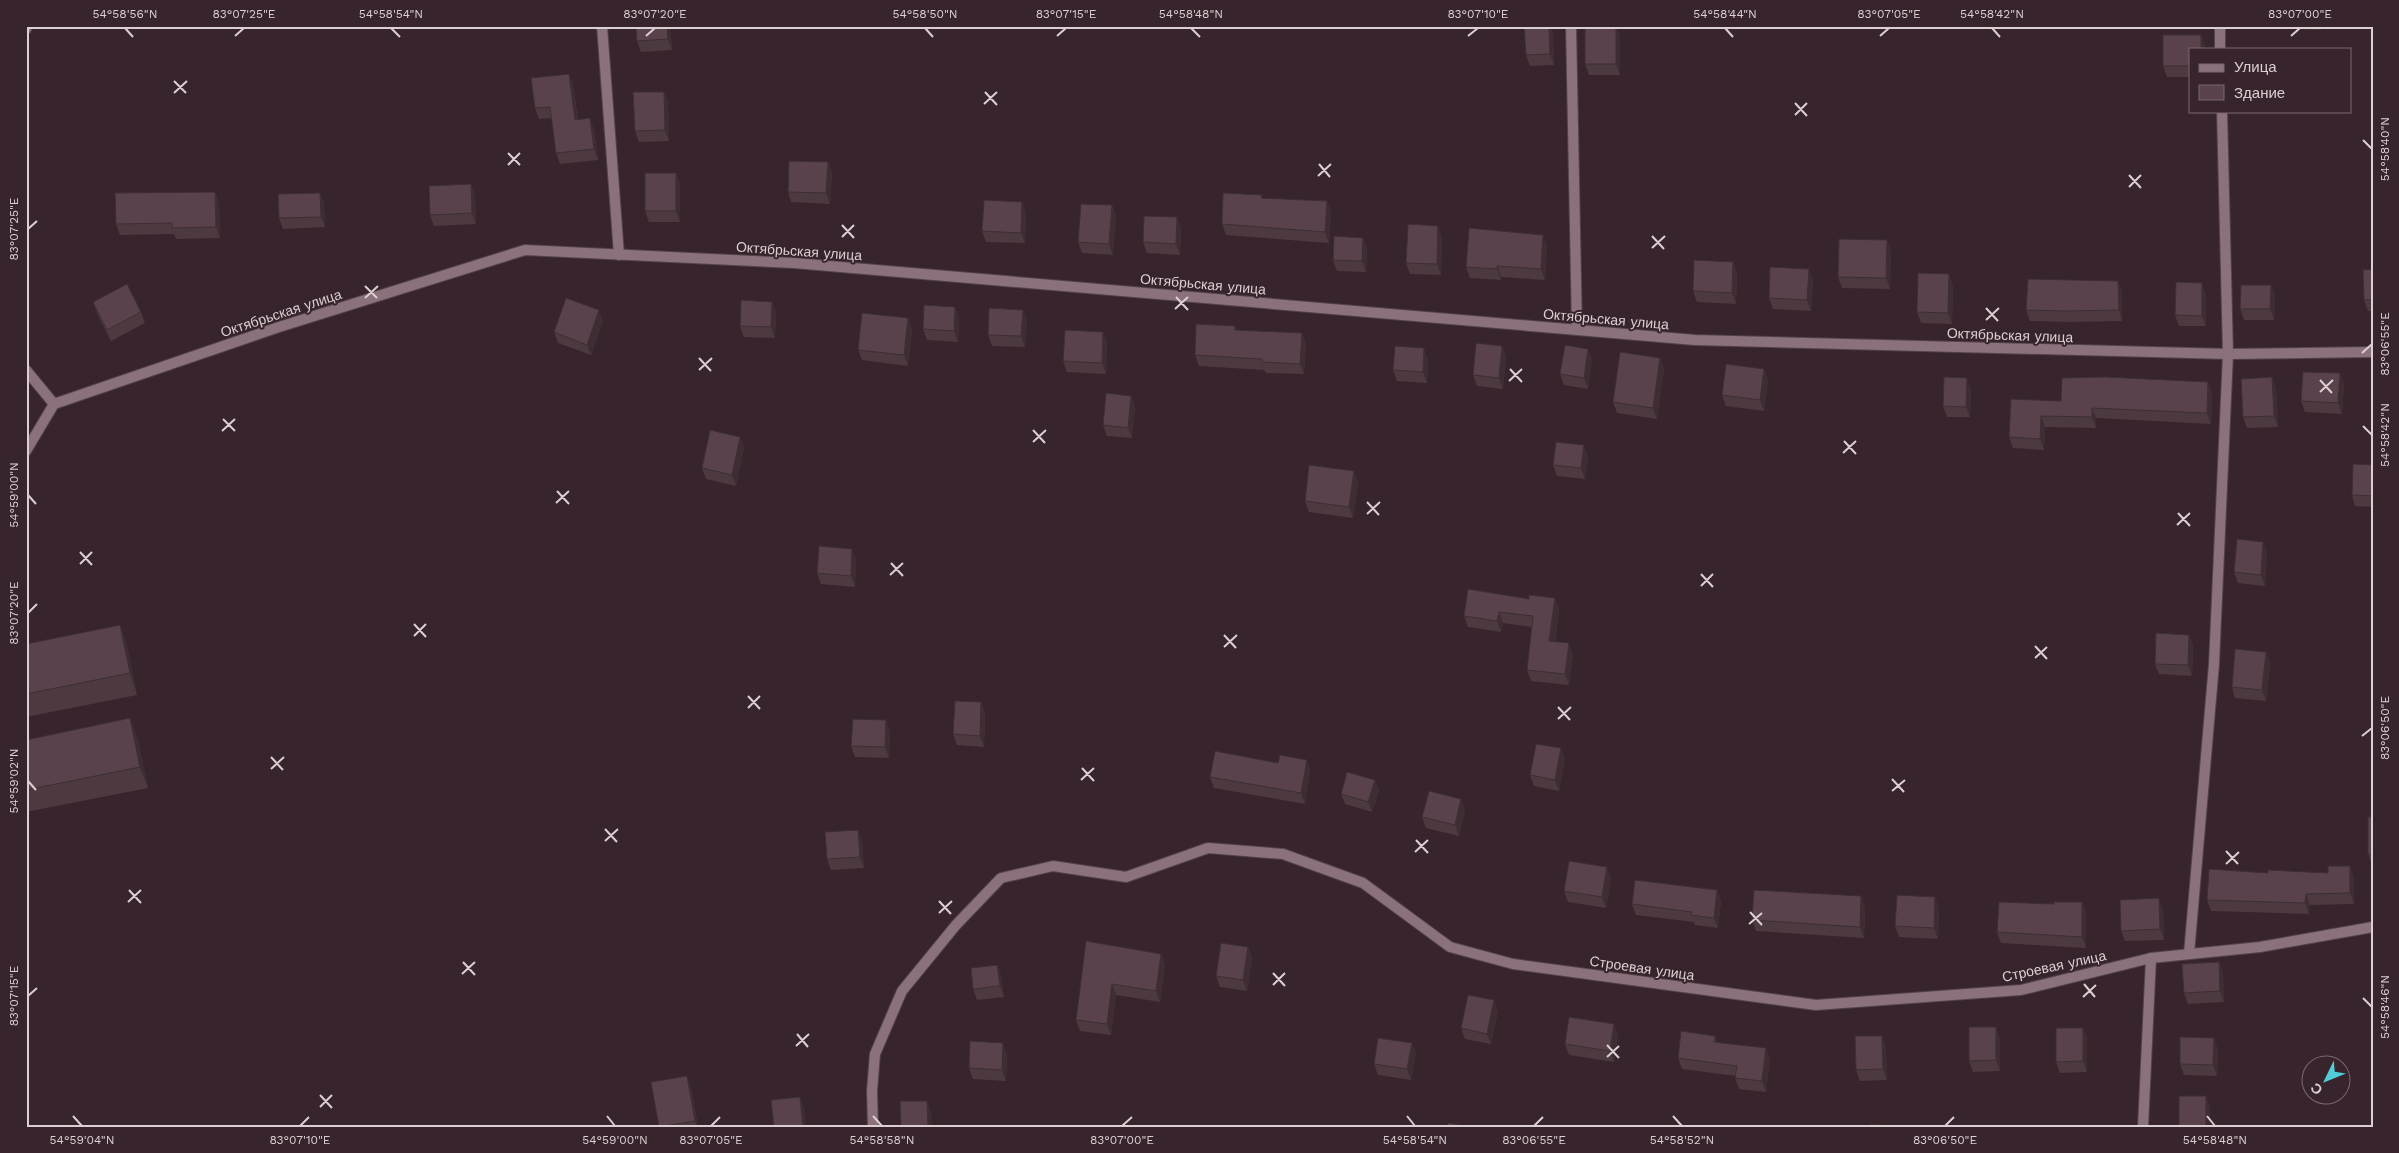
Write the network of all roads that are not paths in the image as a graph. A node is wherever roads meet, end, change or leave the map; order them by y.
1 (602, 26) edge
2 (1571, 26) edge
3 (2220, 26) edge
4 (2220, 48) edge
5 (2222, 112) edge
6 (619, 254) junction
7 (1578, 330) junction
8 (2373, 352) edge
9 (2228, 354) junction
10 (26, 370) edge
11 (54, 404) junction
12 (26, 452) edge
13 (2373, 927) edge
14 (2189, 954) junction
15 (2151, 958) junction
16 (873, 1127) edge
17 (2143, 1127) edge

1 - 6 street
2 - 7 street
3 - 4 street
5 - 9 street
6 - 7 street, Октябрьская улица
6 - 11 street, Октябрьская улица
7 - 9 street, Октябрьская улица
8 - 9 street, Октябрьская улица
9 - 14 street
10 - 11 street
11 - 12 street
13 - 14 street, Строевая улица
14 - 15 street, Строевая улица
15 - 16 street, Строевая улица
15 - 17 street

